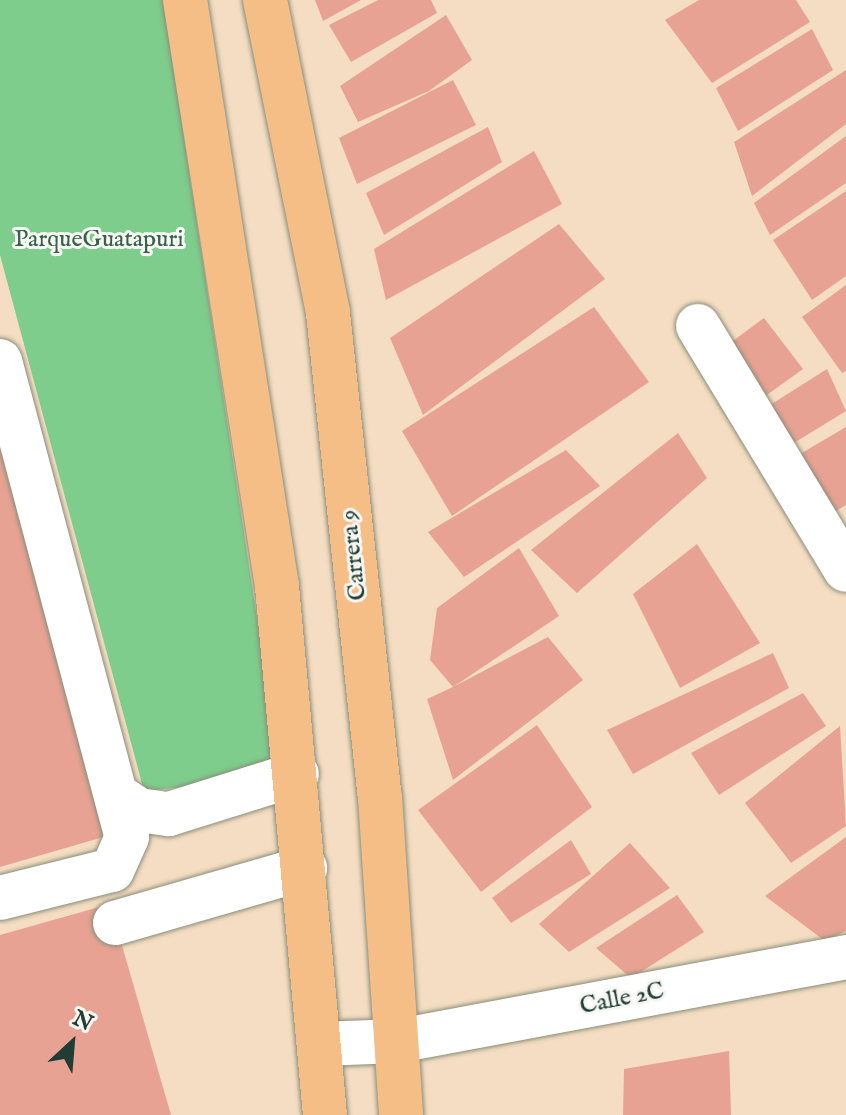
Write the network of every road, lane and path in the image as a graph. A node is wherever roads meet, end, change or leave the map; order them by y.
1 (185, 0) edge
2 (265, 0) edge
3 (698, 326) dead end
4 (0, 361) edge
5 (846, 570) edge
6 (297, 774) junction
7 (116, 795) junction
8 (305, 868) junction
9 (0, 898) edge
10 (115, 923) dead end
11 (846, 957) edge
12 (398, 1041) junction
13 (321, 1044) junction
14 (325, 1115) edge
15 (401, 1115) edge

1 - 6 highway
2 - 12 highway, Carrera 9
3 - 5 street
4 - 7 street
6 - 7 street
6 - 8 highway
7 - 9 street
8 - 10 street
8 - 13 highway
11 - 12 street, Calle 2C
12 - 13 street, Calle 2C
12 - 15 highway, Carrera 9
13 - 14 highway

